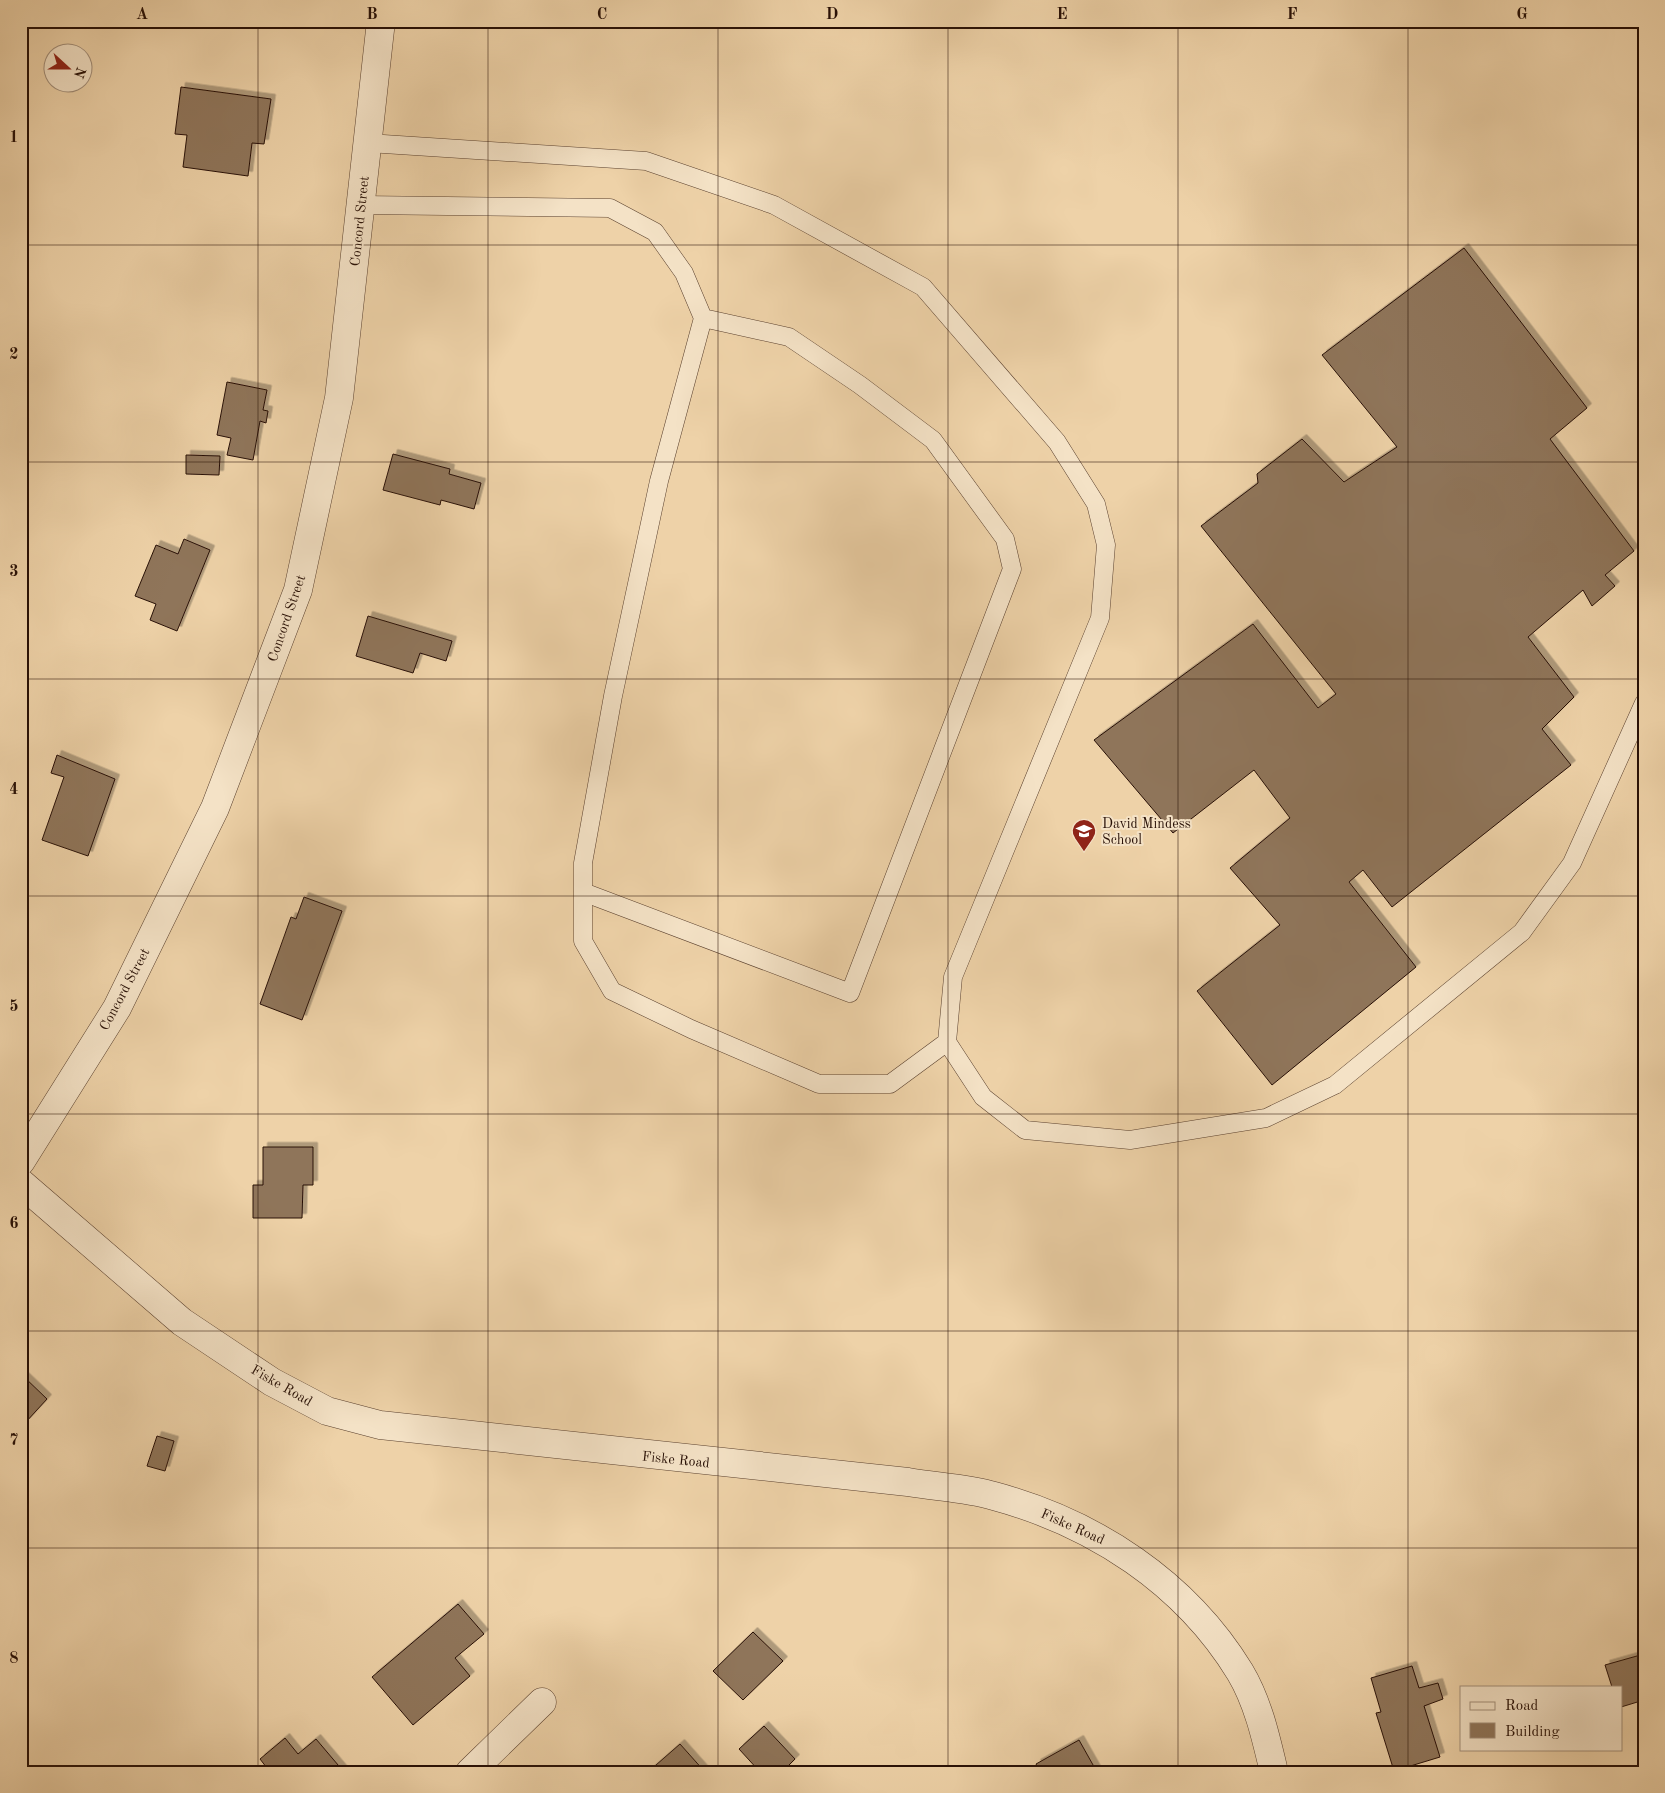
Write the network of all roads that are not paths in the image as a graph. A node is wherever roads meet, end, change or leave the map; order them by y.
1 (381, 21) edge
2 (368, 143) junction
3 (361, 206) junction
4 (703, 318) junction
5 (1644, 703) edge
6 (583, 892) junction
7 (947, 1042) junction
8 (21, 1161) edge
9 (21, 1183) edge
10 (542, 1702) dead end
11 (470, 1772) edge
12 (1274, 1772) edge

1 - 2 street, Concord Street
2 - 3 street, Concord Street
2 - 7 lane
3 - 4 lane
3 - 8 street, Concord Street
4 - 6 lane
4 - 6 lane
5 - 7 lane
6 - 7 lane
9 - 12 street, Fiske Road
10 - 11 street

